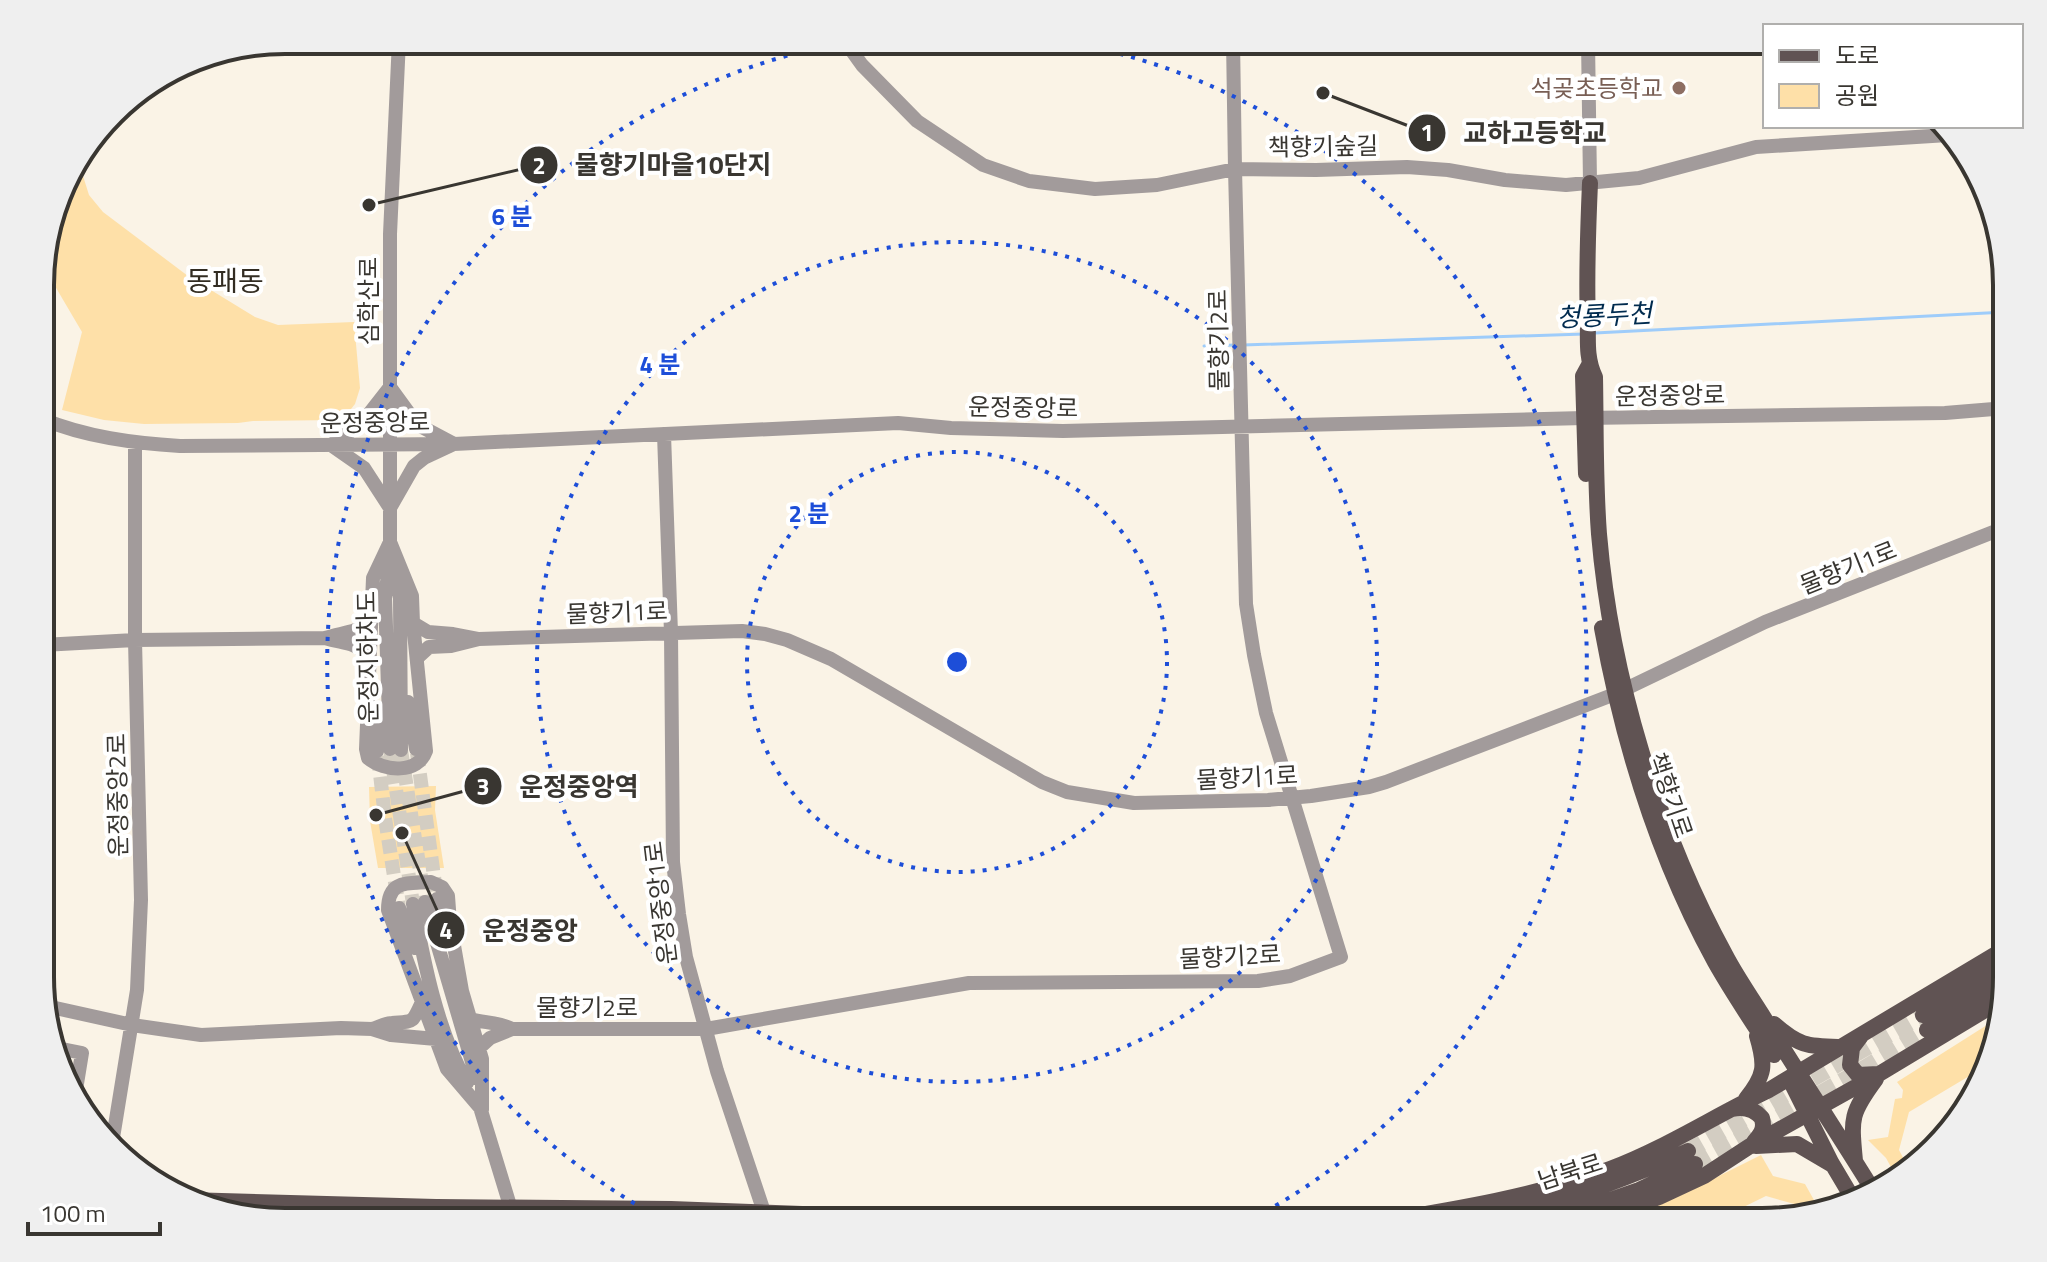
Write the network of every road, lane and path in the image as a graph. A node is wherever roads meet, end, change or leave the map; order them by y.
1 (398, 54) edge
2 (854, 54) edge
3 (1233, 54) edge
4 (1588, 54) edge
5 (1937, 136) edge
6 (1235, 169) junction
7 (1590, 183) junction
8 (390, 387) junction
9 (1993, 409) edge
10 (1590, 418) junction
11 (54, 424) edge
12 (1241, 427) junction
13 (664, 434) junction
14 (135, 443) junction
15 (390, 444) junction
16 (454, 444) junction
17 (331, 445) junction
18 (390, 508) junction
19 (1993, 532) edge
20 (390, 542) junction
21 (390, 561) junction
22 (371, 620) junction
23 (413, 623) junction
24 (671, 633) junction
25 (325, 638) junction
26 (479, 639) junction
27 (135, 640) junction
28 (54, 644) edge
29 (369, 655) junction
30 (417, 658) junction
31 (1620, 692) junction
32 (1293, 798) junction
33 (1993, 956) edge
34 (1993, 974) edge
35 (1993, 989) edge
36 (422, 1002) junction
37 (1991, 1006) edge
38 (56, 1008) edge
39 (1755, 1015) junction
40 (470, 1019) junction
41 (132, 1025) junction
42 (372, 1029) junction
43 (512, 1029) junction
44 (706, 1029) junction
45 (1863, 1033) junction
46 (436, 1039) junction
47 (1841, 1047) junction
48 (479, 1048) junction
49 (66, 1050) edge
50 (1879, 1074) junction
51 (1793, 1075) junction
52 (78, 1078) edge
53 (1736, 1106) junction
54 (481, 1108) junction
55 (1814, 1111) junction
56 (114, 1131) edge
57 (1750, 1146) junction
58 (1856, 1162) junction
59 (1832, 1164) junction
60 (1868, 1182) edge
61 (1848, 1191) edge
62 (230, 1201) edge
63 (436, 1207) junction
64 (440, 1208) edge
65 (446, 1208) edge
66 (511, 1208) edge
67 (763, 1208) edge
68 (1461, 1208) edge
69 (1530, 1208) edge
70 (1586, 1208) edge
71 (1629, 1208) edge

1 - 8 street, 심학산로
2 - 6 street, 책향기숲길
3 - 6 street
4 - 7 street, 책향기로
5 - 7 street, 책향기숲길
6 - 7 street, 책향기숲길
6 - 12 street, 물향기2로
7 - 10 main road, 책향기로
8 - 15 street, 심학산로
8 - 16 street
8 - 17 street
9 - 10 street, 운정중앙로
10 - 12 street, 운정중앙로
10 - 31 main road, 책향기로
11 - 14 street, 운정중앙로
12 - 13 street, 운정중앙로
12 - 32 street, 물향기2로
13 - 16 street, 운정중앙로
13 - 24 street, 운정중앙1로
14 - 17 street, 운정중앙로
14 - 27 street, 운정중앙2로
15 - 16 street, 운정중앙로
15 - 17 street, 운정중앙로
15 - 18 street, 심학산로
16 - 18 street
17 - 18 street
18 - 20 street, 심학산로
19 - 31 street, 물향기1로
20 - 21 street, 심학산로
20 - 22 street
20 - 23 street
21 - 21 street, 운정지하차도
22 - 25 street
22 - 29 street
23 - 26 street
23 - 30 street
24 - 26 street, 물향기1로
24 - 32 street, 물향기1로
24 - 44 street, 운정중앙1로
25 - 27 street
25 - 29 street
26 - 30 street
27 - 28 street
27 - 41 street, 운정중앙2로
29 - 30 street
31 - 32 street, 물향기1로
31 - 39 main road, 책향기로
32 - 44 street, 물향기2로
33 - 45 main road
34 - 35 main road
36 - 40 street
36 - 42 street
36 - 46 street
37 - 50 main road
38 - 41 street
39 - 47 main road
39 - 51 main road, 책향기로
39 - 53 main road
40 - 43 street, 물향기2로
40 - 48 street
41 - 42 street
41 - 56 street, 운정중앙2로
42 - 46 street
43 - 44 street, 물향기2로
43 - 48 street
44 - 67 street, 운정중앙1로
45 - 47 main road
45 - 50 main road
46 - 54 street
47 - 51 main road
48 - 54 street
49 - 52 street
50 - 55 main road
50 - 58 main road
51 - 53 main road
51 - 55 main road, 책향기로
53 - 57 main road
53 - 68 main road
54 - 54 street
54 - 66 street
55 - 57 main road
55 - 58 main road, 책향기로
55 - 59 main road, 책향기로
57 - 59 main road
57 - 71 main road
58 - 60 main road, 책향기로
59 - 61 main road, 책향기로
62 - 63 main road
63 - 64 main road
63 - 65 main road
69 - 70 main road, 남북로

